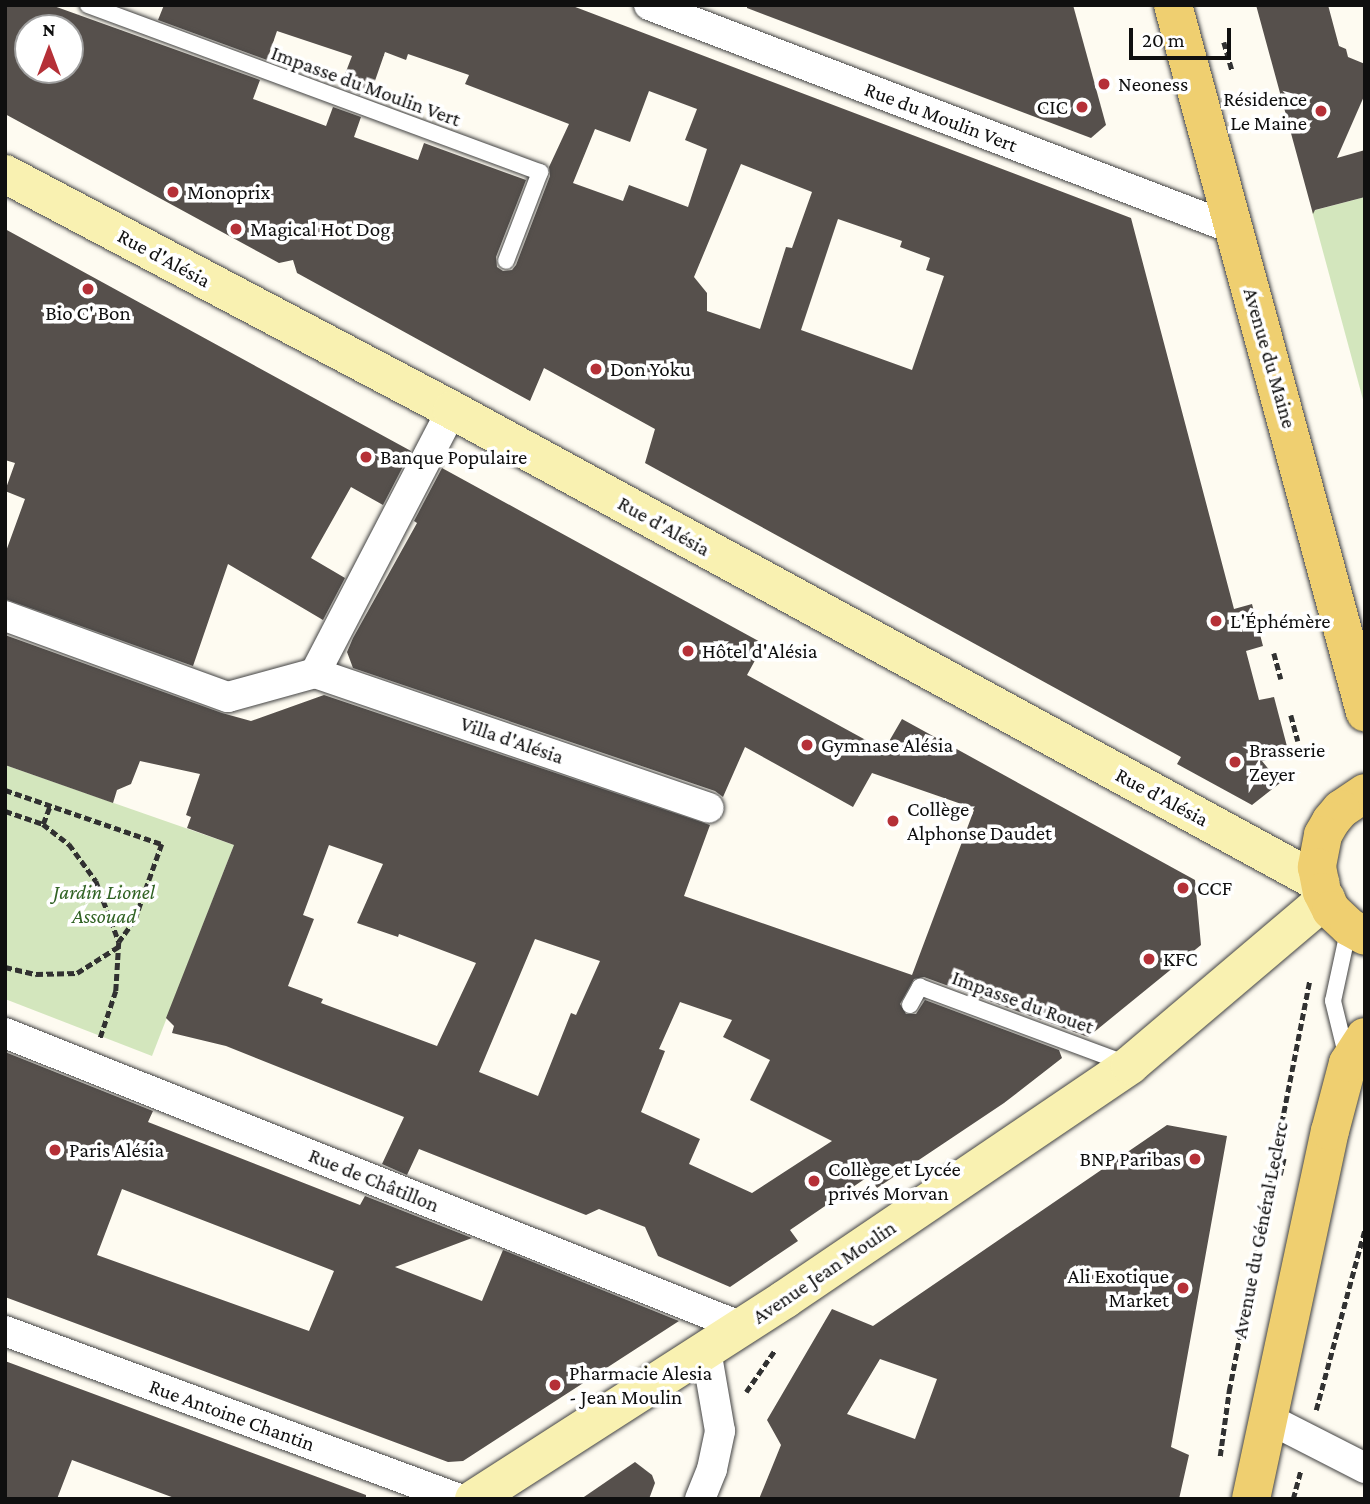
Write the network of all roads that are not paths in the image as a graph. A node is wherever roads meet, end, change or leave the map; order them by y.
1 (88, 5) edge
2 (649, 5) edge
3 (1173, 5) edge
4 (5, 174) edge
5 (1234, 229) junction
6 (506, 261) dead end
7 (452, 410) junction
8 (5, 616) edge
9 (315, 673) junction
10 (1365, 712) edge
11 (1365, 793) edge
12 (709, 808) dead end
13 (1340, 911) edge
14 (910, 1005) dead end
15 (5, 1033) edge
16 (1356, 1050) edge
17 (1130, 1065) junction
18 (741, 1327) junction
19 (5, 1331) edge
20 (706, 1350) junction
21 (1269, 1419) junction
22 (1365, 1468) edge
23 (459, 1499) edge
24 (474, 1499) edge
25 (700, 1499) edge
26 (1251, 1499) edge

1 - 6 lane, Impasse du Moulin Vert
2 - 5 street, Rue du Moulin Vert
3 - 5 main road, Avenue du Maine
4 - 7 main road, Rue d'Alésia
5 - 10 main road, Avenue du Maine
7 - 9 street
7 - 13 main road, Rue d'Alésia
8 - 9 street
9 - 12 street, Villa d'Alésia
11 - 13 main road
13 - 16 lane
13 - 17 main road, Avenue Jean Moulin
14 - 17 lane, Impasse du Rouet
15 - 18 street, Rue de Châtillon
16 - 21 main road
17 - 18 main road, Avenue Jean Moulin
18 - 20 main road, Avenue Jean Moulin
19 - 23 street, Rue Antoine Chantin
20 - 24 main road, Avenue Jean Moulin
20 - 25 street
21 - 22 street
21 - 26 main road

